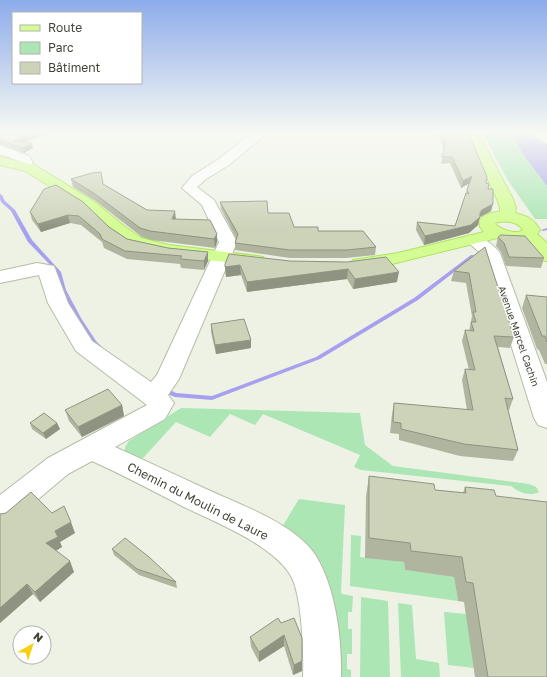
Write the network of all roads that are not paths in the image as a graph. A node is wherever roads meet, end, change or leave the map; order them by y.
1 (0, 165) edge
2 (16, 165) edge
3 (219, 165) edge
4 (487, 165) edge
5 (22, 166) joint
6 (65, 192) junction
7 (507, 217) junction
8 (528, 235) junction
9 (488, 241) junction
10 (223, 256) junction
11 (547, 256) edge
12 (270, 262) edge
13 (346, 265) edge
14 (0, 277) edge
15 (160, 388) junction
16 (547, 418) edge
17 (92, 448) junction
18 (0, 513) edge
19 (322, 677) edge

1 - 6 main road
2 - 5 main road
3 - 10 street
4 - 7 main road
5 - 6 main road
6 - 10 main road
7 - 8 main road
7 - 9 main road
8 - 9 main road
8 - 11 main road
9 - 13 main road
9 - 16 street, Avenue Marcel Cachin
10 - 12 main road
10 - 15 street
14 - 15 street
15 - 17 street
17 - 18 street
17 - 19 street, Chemin du Moulin de Laure

